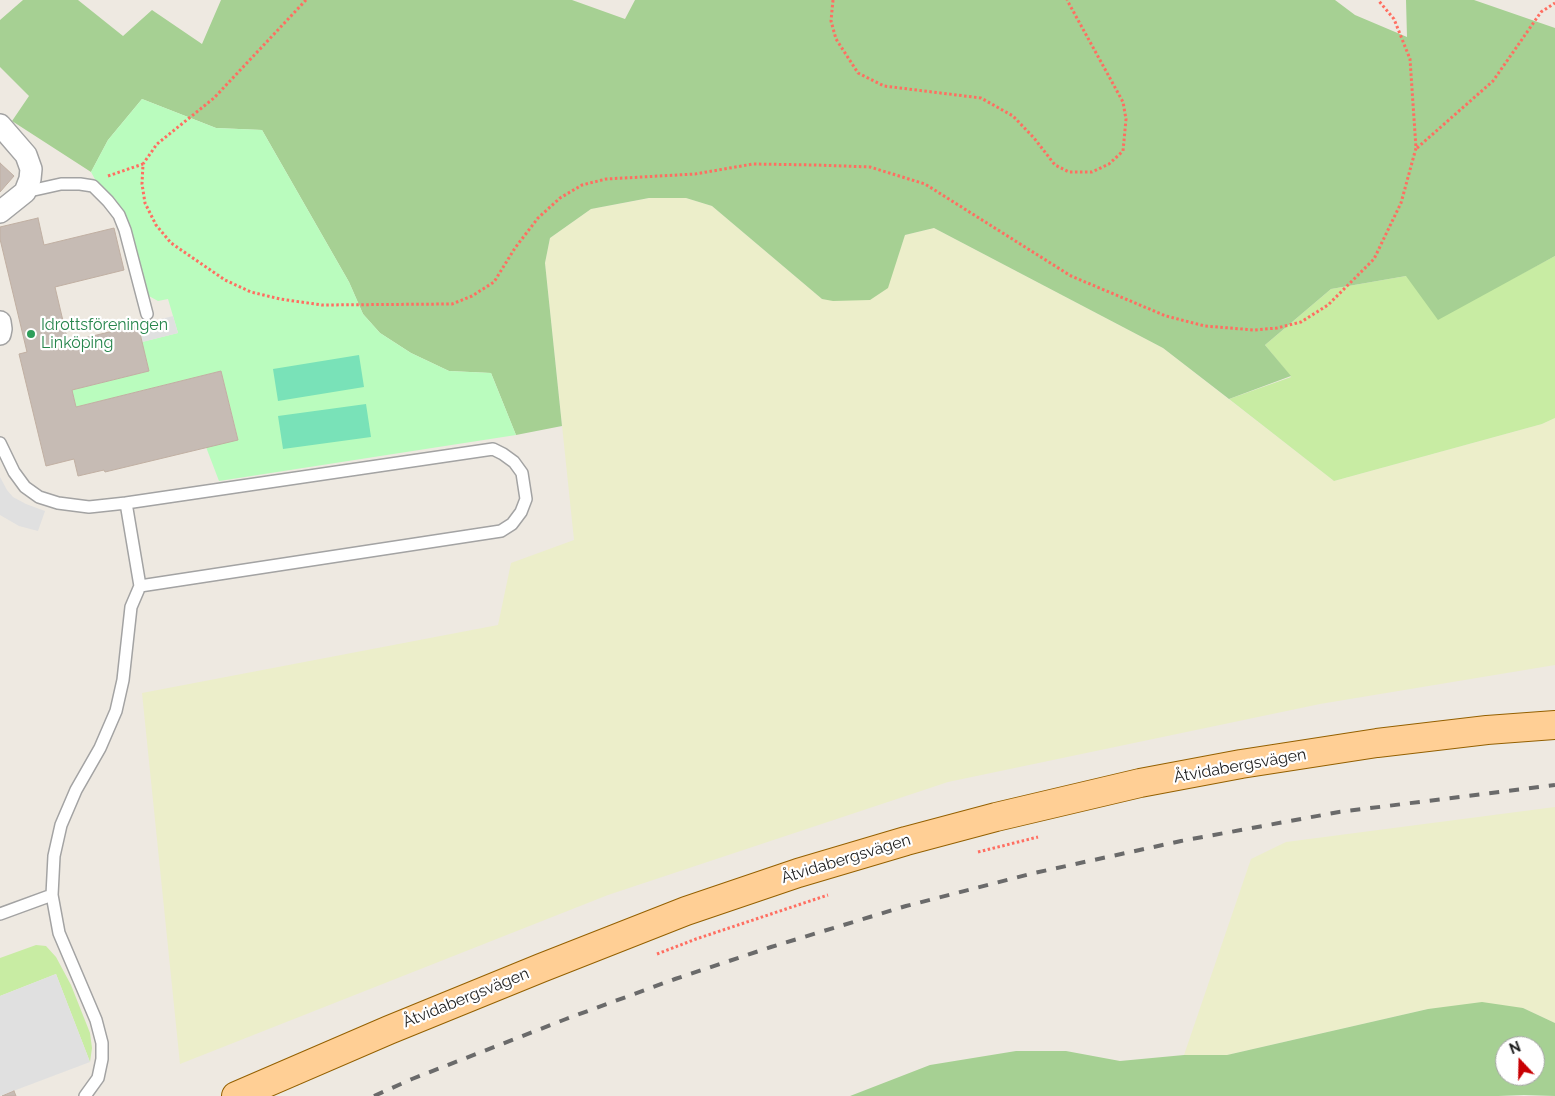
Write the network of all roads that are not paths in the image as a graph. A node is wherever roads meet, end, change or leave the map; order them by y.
1 (0, 125) edge
2 (25, 192) junction
3 (0, 212) edge
4 (147, 314) dead end
5 (0, 322) edge
6 (0, 334) edge
7 (0, 443) edge
8 (126, 504) junction
9 (140, 586) junction
10 (1555, 717) edge
11 (1555, 725) edge
12 (1488, 730) junction
13 (52, 895) junction
14 (0, 914) edge
15 (85, 1096) edge
16 (236, 1096) edge

1 - 2 street
2 - 3 street
2 - 4 lane
5 - 6 street
7 - 8 lane
8 - 9 lane
8 - 9 lane
9 - 13 lane
10 - 12 main road, Åtvidabergsvägen
11 - 12 main road, Åtvidabergsvägen
12 - 16 main road, Åtvidabergsvägen
13 - 14 lane
13 - 15 lane

